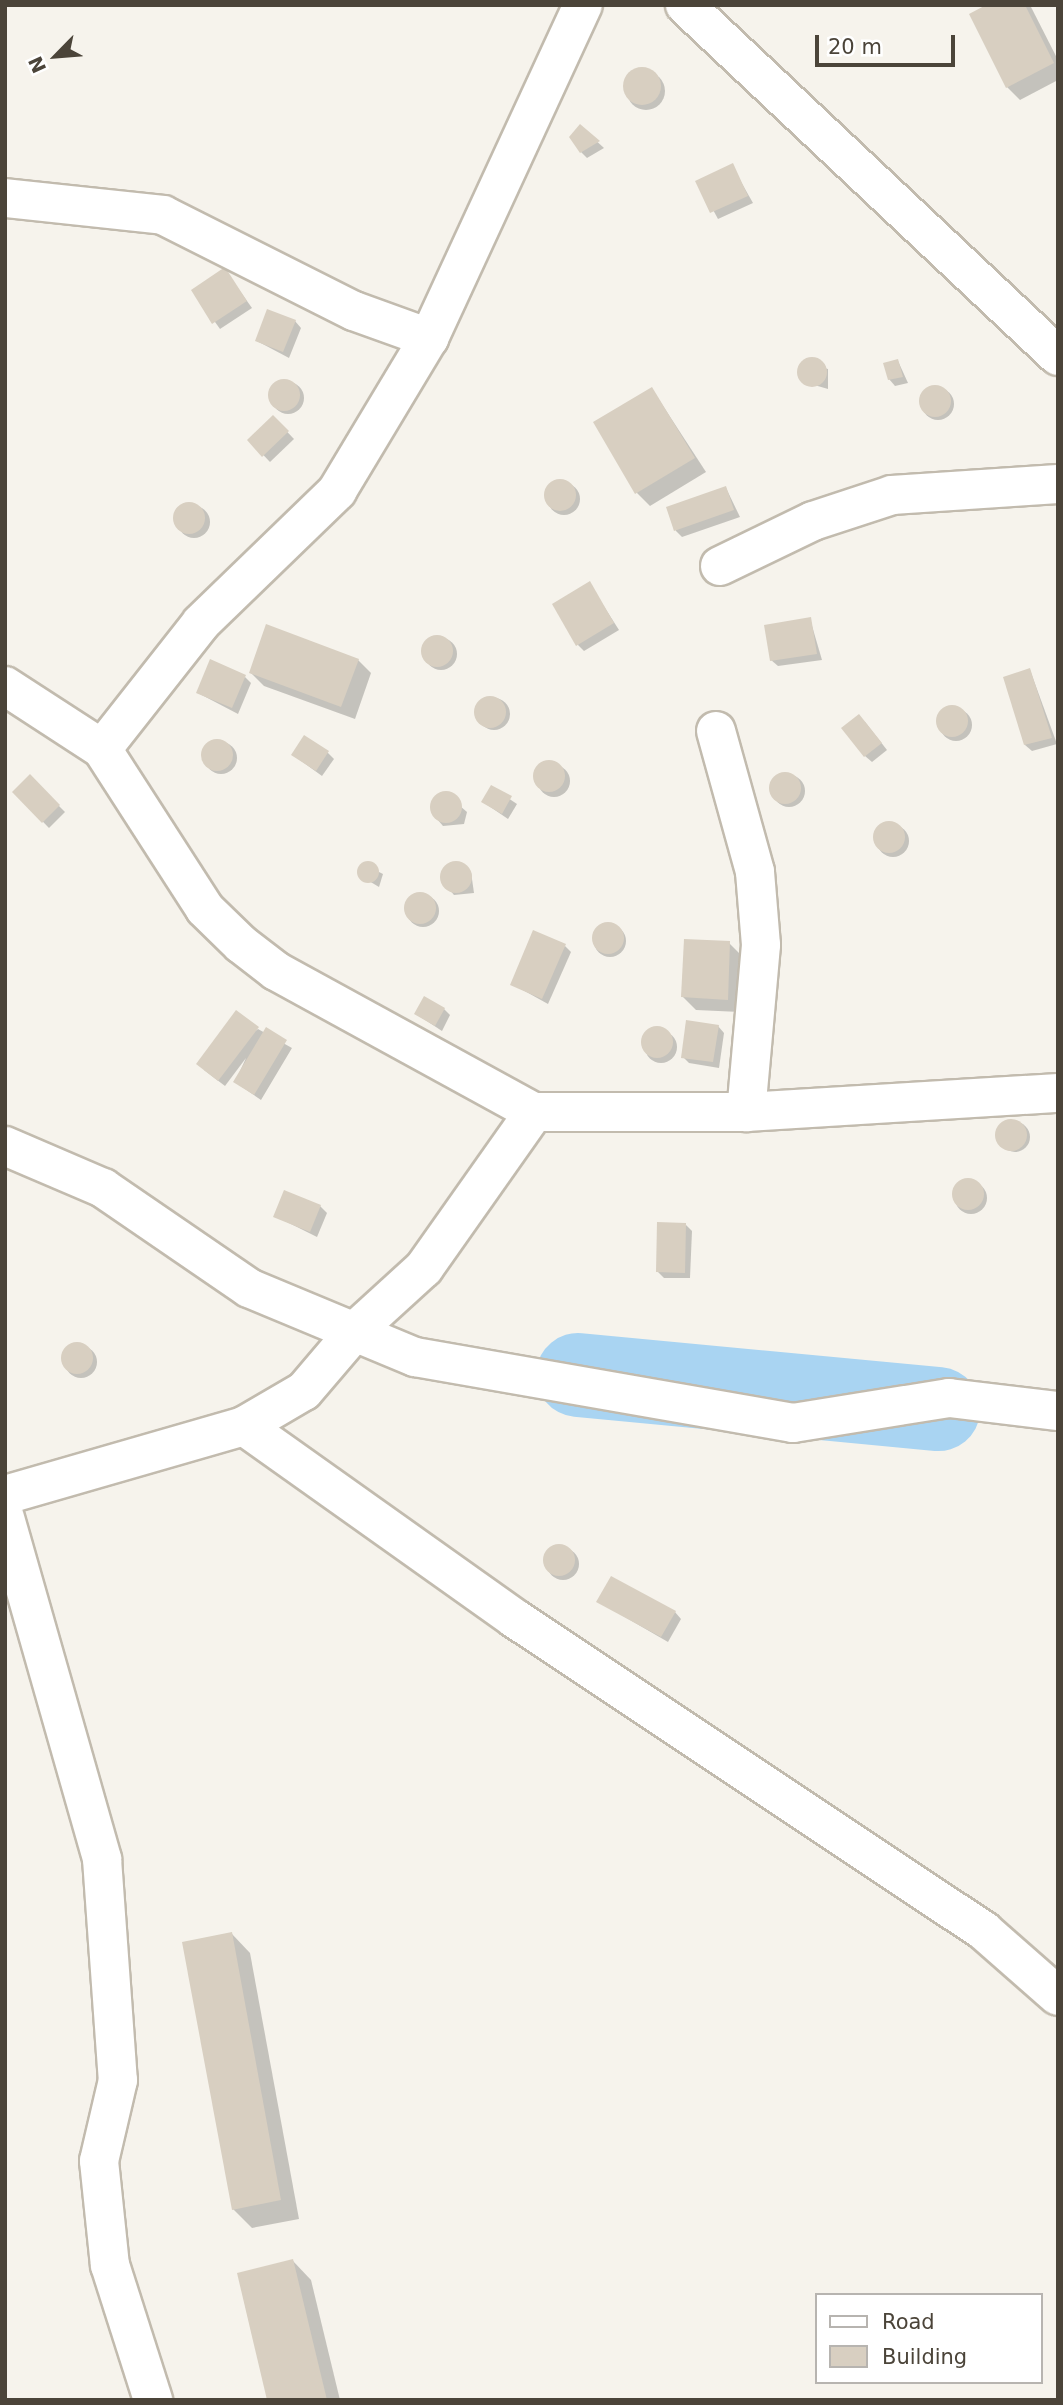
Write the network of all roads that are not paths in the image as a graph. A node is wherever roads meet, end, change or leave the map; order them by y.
1 (583, 5) edge
2 (685, 5) edge
3 (5, 198) edge
4 (429, 338) junction
5 (1058, 356) edge
6 (1058, 484) edge
7 (720, 566) dead end
8 (5, 686) edge
9 (716, 731) dead end
10 (102, 749) junction
11 (1058, 1093) edge
12 (534, 1112) junction
13 (746, 1112) junction
14 (5, 1146) edge
15 (355, 1331) junction
16 (1058, 1411) edge
17 (244, 1426) junction
18 (5, 1494) edge
19 (5, 1518) edge
20 (1058, 1996) edge
21 (153, 2400) edge

1 - 4 street
2 - 5 street
3 - 4 street
4 - 10 street
6 - 7 street
8 - 10 street
9 - 13 street
10 - 12 street
11 - 13 street
12 - 13 street
12 - 15 street
14 - 15 street
15 - 16 street
15 - 17 street
17 - 18 street
17 - 20 street
19 - 21 street

